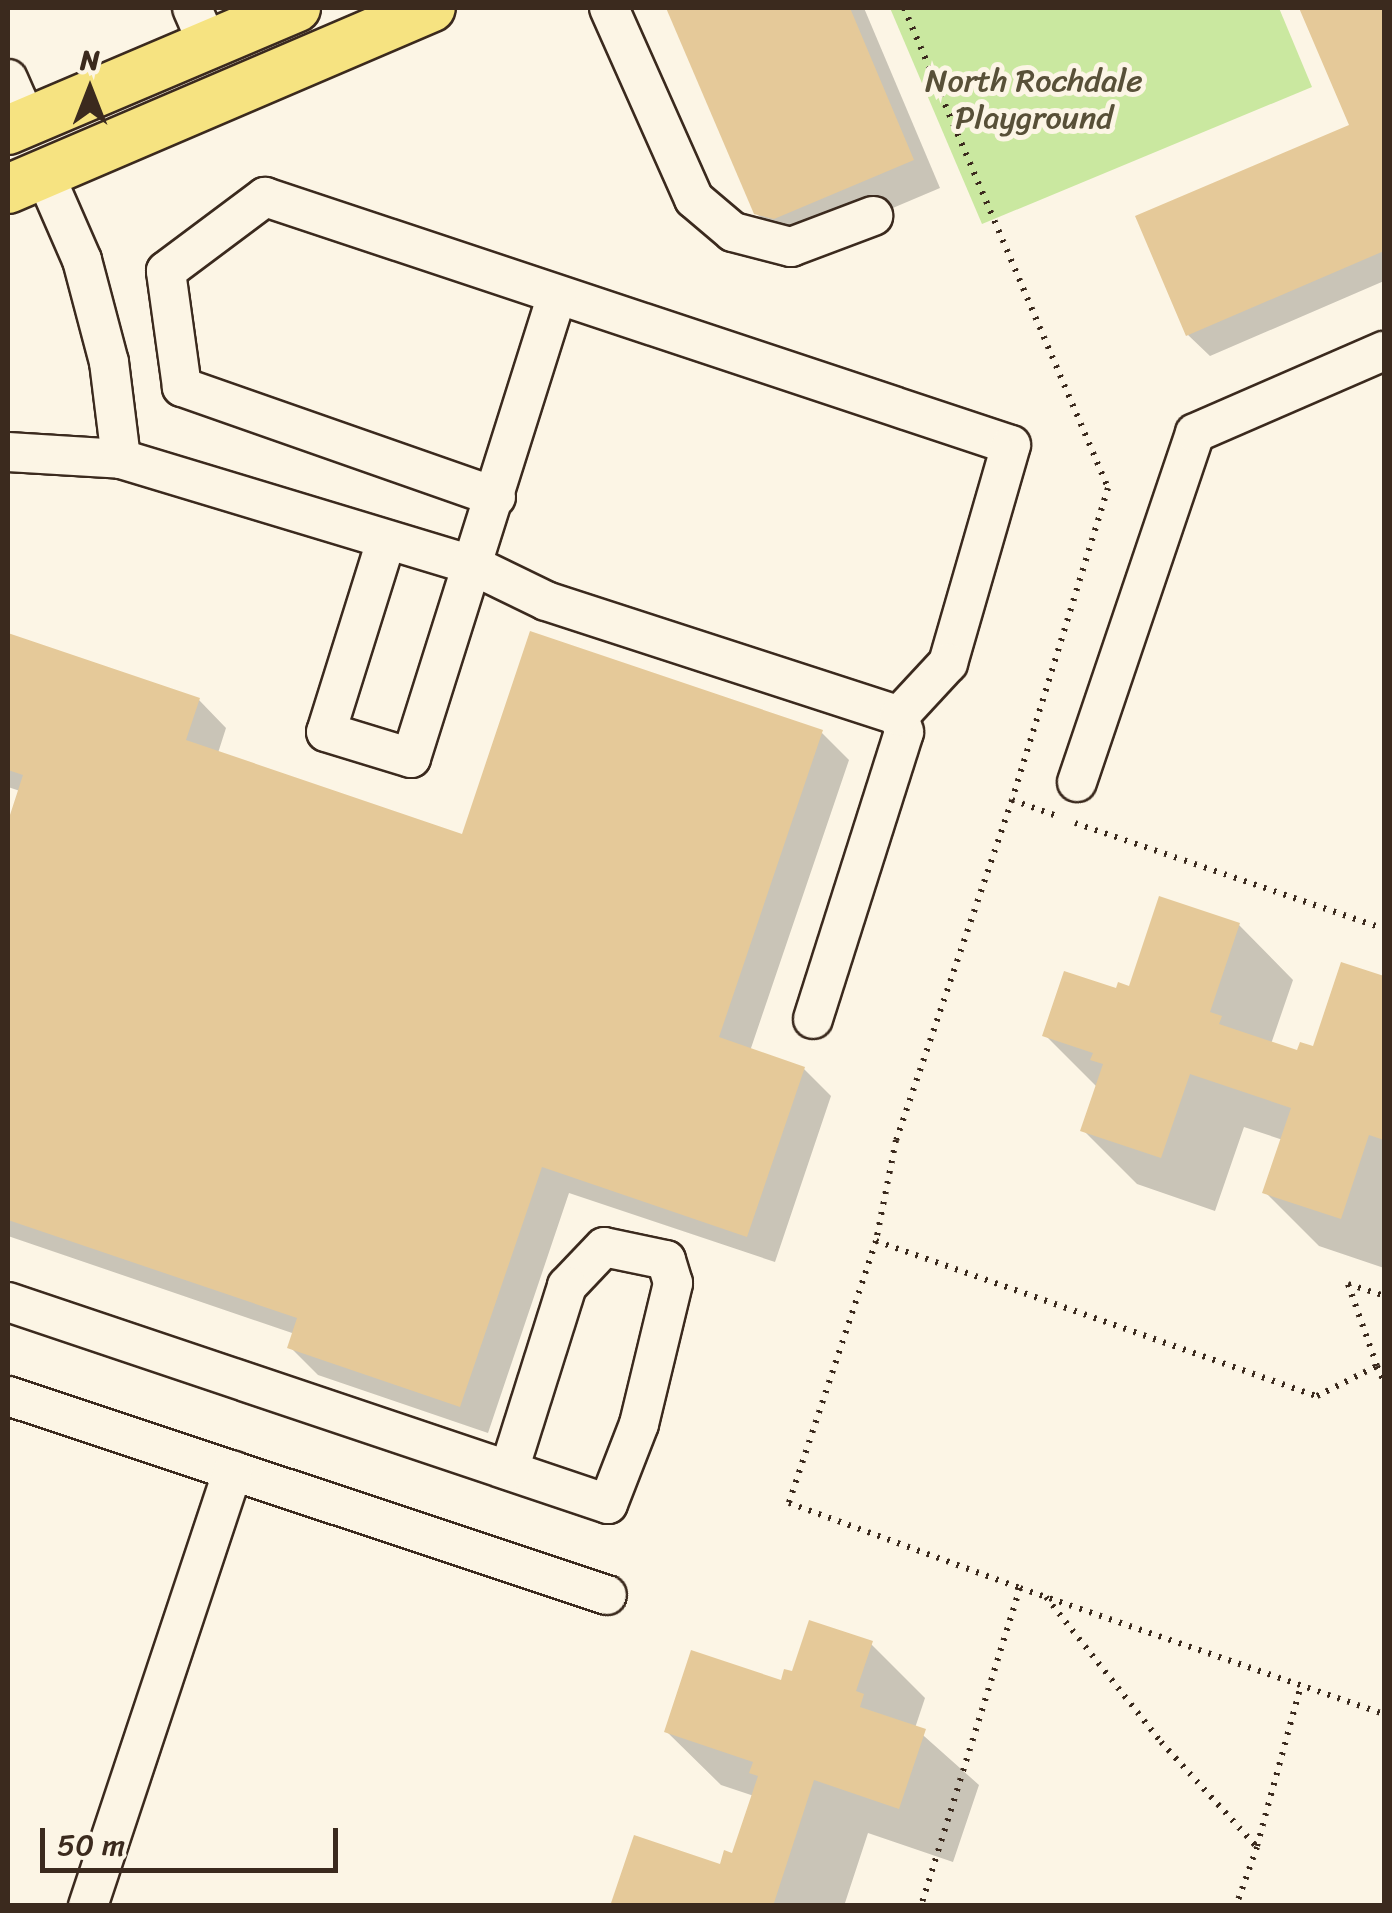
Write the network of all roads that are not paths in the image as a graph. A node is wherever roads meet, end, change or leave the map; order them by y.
1 (296, 8) edge
2 (431, 8) edge
3 (609, 8) edge
4 (200, 26) edge
5 (8, 79) edge
6 (17, 126) edge
7 (26, 181) edge
8 (872, 216) dead end
9 (557, 296) junction
10 (1384, 351) edge
11 (8, 452) edge
12 (121, 459) junction
13 (496, 498) junction
14 (386, 541) junction
15 (472, 564) junction
16 (899, 716) junction
17 (1077, 782) dead end
18 (813, 1019) dead end
19 (8, 1302) edge
20 (8, 1396) edge
21 (232, 1470) junction
22 (509, 1470) junction
23 (607, 1596) dead end
24 (88, 1906) edge

1 - 4 main road
2 - 7 main road
3 - 8 street
4 - 6 main road
5 - 6 street
6 - 7 main road
7 - 12 street
9 - 13 street
9 - 13 street
9 - 16 street
10 - 17 street
11 - 12 street
12 - 14 street
13 - 15 street
14 - 15 street
14 - 15 street
15 - 16 street
16 - 18 street
19 - 22 street
20 - 21 street
21 - 23 street
21 - 24 street
22 - 22 street

